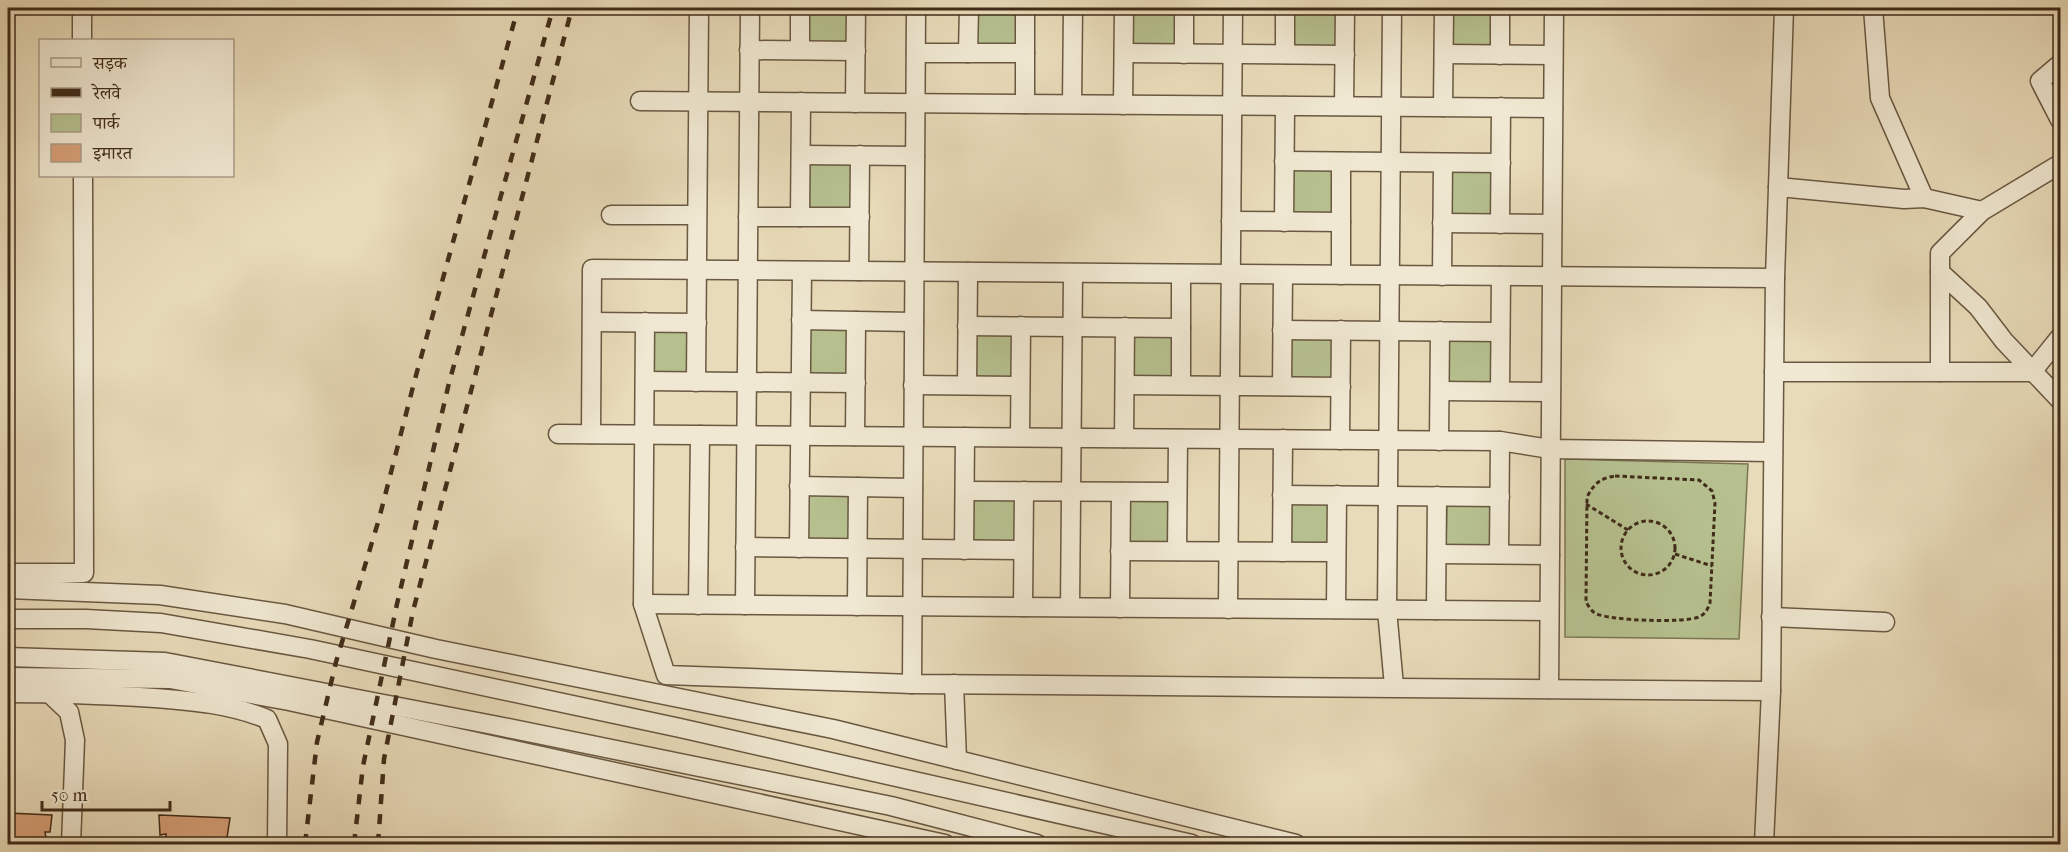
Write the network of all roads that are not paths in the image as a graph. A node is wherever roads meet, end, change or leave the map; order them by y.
1 (82, 8) edge
2 (699, 8) edge
3 (750, 8) edge
4 (800, 8) edge
5 (856, 8) edge
6 (916, 8) edge
7 (969, 8) edge
8 (1025, 8) edge
9 (1073, 8) edge
10 (1124, 8) edge
11 (1184, 8) edge
12 (1233, 8) edge
13 (1285, 8) edge
14 (1345, 8) edge
15 (1392, 8) edge
16 (1444, 8) edge
17 (1500, 8) edge
18 (1554, 8) edge
19 (1784, 8) edge
20 (1879, 10) edge
21 (82, 39) edge
22 (749, 50) junction
23 (800, 50) junction
24 (855, 51) junction
25 (916, 53) junction
26 (968, 53) junction
27 (1025, 53) junction
28 (1124, 53) junction
29 (1184, 54) junction
30 (1232, 54) junction
31 (1285, 54) junction
32 (1443, 54) junction
33 (1345, 55) junction
34 (1500, 55) junction
35 (1553, 55) junction
36 (2061, 64) edge
37 (640, 101) dead end
38 (698, 102) junction
39 (749, 102) junction
40 (801, 102) junction
41 (855, 103) junction
42 (916, 104) junction
43 (1025, 104) junction
44 (1072, 104) junction
45 (1124, 105) junction
46 (1232, 105) junction
47 (1285, 106) junction
48 (1344, 106) junction
49 (1391, 106) junction
50 (1443, 107) junction
51 (1501, 107) junction
52 (1553, 108) junction
53 (2061, 120) edge
54 (801, 155) junction
55 (860, 155) junction
56 (915, 156) junction
57 (1284, 161) junction
58 (1341, 162) junction
59 (1390, 162) junction
60 (1443, 163) junction
61 (1501, 163) junction
62 (2061, 164) edge
63 (83, 177) edge
64 (1778, 187) junction
65 (1924, 198) junction
66 (1982, 211) junction
67 (611, 215) dead end
68 (698, 215) junction
69 (748, 217) junction
70 (800, 217) junction
71 (860, 217) junction
72 (1231, 221) junction
73 (1284, 222) junction
74 (1341, 222) junction
75 (1442, 223) junction
76 (1500, 224) junction
77 (1552, 224) junction
78 (697, 270) junction
79 (748, 271) junction
80 (801, 271) junction
81 (859, 272) junction
82 (914, 272) junction
83 (968, 272) junction
84 (1940, 272) junction
85 (1073, 273) junction
86 (1181, 274) junction
87 (1231, 274) junction
88 (1283, 274) junction
89 (1341, 275) junction
90 (1389, 275) junction
91 (1442, 276) junction
92 (1501, 276) junction
93 (1552, 276) junction
94 (1775, 278) junction
95 (801, 320) junction
96 (856, 321) junction
97 (914, 321) junction
98 (592, 322) junction
99 (645, 322) junction
100 (697, 323) junction
101 (967, 326) junction
102 (1021, 326) junction
103 (1072, 327) junction
104 (1125, 327) junction
105 (1181, 328) junction
106 (1282, 330) junction
107 (1341, 330) junction
108 (1389, 331) junction
109 (1440, 331) junction
110 (1500, 332) junction
111 (2061, 337) edge
112 (1774, 372) junction
113 (1940, 372) junction
114 (2032, 372) junction
115 (645, 381) junction
116 (696, 382) junction
117 (747, 382) junction
118 (801, 382) junction
119 (855, 383) junction
120 (913, 385) junction
121 (967, 385) junction
122 (1125, 385) junction
123 (1181, 385) junction
124 (1020, 386) junction
125 (1230, 386) junction
126 (1282, 386) junction
127 (1341, 387) junction
128 (1440, 391) junction
129 (1500, 391) junction
130 (1551, 392) junction
131 (2061, 400) edge
132 (558, 434) dead end
133 (591, 434) junction
134 (644, 435) junction
135 (700, 435) junction
136 (746, 435) junction
137 (800, 436) junction
138 (855, 436) junction
139 (913, 437) junction
140 (965, 437) junction
141 (1020, 437) junction
142 (1071, 438) junction
143 (1124, 438) junction
144 (1178, 439) junction
145 (1230, 439) junction
146 (1282, 439) junction
147 (1340, 440) junction
148 (1388, 440) junction
149 (1439, 441) junction
150 (1500, 441) junction
151 (1551, 449) junction
152 (1773, 452) junction
153 (799, 486) junction
154 (858, 487) junction
155 (913, 488) junction
156 (965, 491) junction
157 (1024, 491) junction
158 (1071, 491) junction
159 (1120, 492) junction
160 (1178, 492) junction
161 (1282, 495) junction
162 (1336, 495) junction
163 (1388, 496) junction
164 (1437, 496) junction
165 (1500, 496) junction
166 (745, 547) junction
167 (799, 548) junction
168 (857, 548) junction
169 (912, 550) junction
170 (964, 550) junction
171 (1023, 550) junction
172 (1120, 551) junction
173 (1177, 551) junction
174 (1228, 552) junction
175 (1282, 552) junction
176 (1336, 552) junction
177 (1437, 554) junction
178 (1499, 555) junction
179 (1550, 555) junction
180 (8, 573) edge
181 (8, 589) edge
182 (643, 604) junction
183 (698, 605) junction
184 (745, 605) junction
185 (857, 606) junction
186 (912, 607) junction
187 (1023, 607) junction
188 (1070, 607) junction
189 (1120, 608) junction
190 (1228, 609) junction
191 (1336, 609) junction
192 (1387, 610) junction
193 (1436, 610) junction
194 (1549, 611) junction
195 (1771, 617) junction
196 (8, 619) edge
197 (1885, 622) dead end
198 (8, 657) edge
199 (8, 676) edge
200 (912, 684) junction
201 (954, 684) junction
202 (1394, 686) junction
203 (1549, 689) junction
204 (1771, 691) junction
205 (8, 693) edge
206 (49, 693) junction
207 (957, 760) junction
208 (71, 844) edge
209 (277, 844) edge
210 (945, 844) edge
211 (1037, 844) edge
212 (1192, 844) edge
213 (1296, 844) edge
214 (1764, 844) edge

1 - 21 street
2 - 38 street
3 - 22 street
4 - 23 street
5 - 24 street
6 - 25 street
7 - 26 street
8 - 27 street
9 - 44 street
10 - 28 street
11 - 29 street
12 - 30 street
13 - 31 street
14 - 33 street
15 - 49 street
16 - 32 street
17 - 34 street
18 - 35 street
19 - 64 street
20 - 65 street
22 - 23 street
22 - 39 street
23 - 24 street
24 - 41 street
25 - 26 street
25 - 42 street
26 - 27 street
27 - 43 street
28 - 29 street
28 - 45 street
29 - 30 street
30 - 31 street
30 - 46 street
31 - 33 street
32 - 34 street
32 - 50 street
33 - 48 street
34 - 35 street
35 - 52 street
36 - 53 street
37 - 38 street
38 - 39 street
38 - 68 street
39 - 40 street
39 - 69 street
40 - 41 street
40 - 54 street
41 - 42 street
42 - 43 street
42 - 56 street
43 - 44 street
44 - 45 street
45 - 46 street
46 - 47 street
46 - 72 street
47 - 48 street
47 - 57 street
48 - 49 street
49 - 50 street
49 - 59 street
50 - 51 street
51 - 52 street
51 - 61 street
52 - 77 street
54 - 55 street
54 - 70 street
55 - 56 street
55 - 71 street
56 - 82 street
57 - 58 street
57 - 73 street
58 - 59 street
58 - 74 street
59 - 60 street
59 - 90 street
60 - 61 street
60 - 75 street
61 - 76 street
62 - 66 street
63 - 180 street
64 - 65 street
64 - 94 street
65 - 66 street
66 - 84 street
67 - 68 street
68 - 78 street
69 - 70 street
69 - 79 street
70 - 71 street
71 - 81 street
72 - 73 street
72 - 87 street
73 - 74 street
74 - 89 street
75 - 76 street
75 - 91 street
76 - 77 street
77 - 93 street
78 - 79 street
78 - 98 street
78 - 100 street
79 - 80 street
79 - 117 street
80 - 81 street
80 - 95 street
81 - 82 street
82 - 83 street
82 - 97 street
83 - 85 street
83 - 101 street
84 - 113 street
84 - 114 street
85 - 86 street
85 - 103 street
86 - 87 street
86 - 105 street
87 - 88 street
87 - 125 street
88 - 89 street
88 - 106 street
89 - 90 street
90 - 91 street
90 - 108 street
91 - 92 street
92 - 93 street
92 - 110 street
93 - 94 street
93 - 130 street
94 - 112 street
95 - 96 street
95 - 118 street
96 - 97 street
96 - 119 street
97 - 120 street
98 - 99 street
98 - 133 street
99 - 100 street
99 - 115 street
100 - 116 street
101 - 102 street
101 - 121 street
102 - 103 street
102 - 124 street
103 - 104 street
103 - 142 street
104 - 105 street
104 - 122 street
105 - 123 street
106 - 107 street
106 - 126 street
107 - 108 street
107 - 127 street
108 - 109 street
108 - 148 street
109 - 110 street
109 - 128 street
110 - 129 street
111 - 114 street
112 - 113 street
112 - 152 street
113 - 114 street
114 - 131 street
115 - 116 street
115 - 134 street
116 - 117 street
117 - 118 street
117 - 136 street
118 - 119 street
118 - 137 street
119 - 138 street
120 - 121 street
120 - 139 street
121 - 124 street
122 - 123 street
122 - 143 street
123 - 125 street
124 - 141 street
125 - 126 street
125 - 145 street
126 - 127 street
127 - 147 street
128 - 129 street
128 - 149 street
129 - 130 street
130 - 151 street
132 - 133 street
133 - 134 street
134 - 135 street
134 - 182 street
135 - 136 street
135 - 183 street
136 - 137 street
136 - 166 street
137 - 138 street
137 - 153 street
138 - 139 street
139 - 140 street
139 - 155 street
140 - 141 street
140 - 156 street
141 - 142 street
142 - 143 street
142 - 158 street
143 - 144 street
144 - 145 street
144 - 160 street
145 - 146 street
145 - 174 street
146 - 147 street
146 - 161 street
147 - 148 street
148 - 149 street
148 - 163 street
149 - 150 street
150 - 151 street
150 - 165 street
151 - 152 street
151 - 179 street
152 - 195 street
153 - 154 street
153 - 167 street
154 - 155 street
154 - 168 street
155 - 169 street
156 - 157 street
156 - 170 street
157 - 158 street
157 - 171 street
158 - 159 street
158 - 188 street
159 - 160 street
159 - 172 street
160 - 173 street
161 - 162 street
161 - 175 street
162 - 163 street
162 - 176 street
163 - 164 street
163 - 192 street
164 - 165 street
164 - 177 street
165 - 178 street
166 - 167 street
166 - 184 street
167 - 168 street
168 - 169 street
168 - 185 street
169 - 170 street
169 - 186 street
170 - 171 street
171 - 187 street
172 - 173 street
172 - 189 street
173 - 174 street
174 - 175 street
174 - 190 street
175 - 176 street
176 - 191 street
177 - 178 street
177 - 193 street
178 - 179 street
179 - 194 street
181 - 207 street
182 - 183 street
182 - 200 street
183 - 184 street
184 - 185 street
185 - 186 street
186 - 187 street
186 - 200 street
187 - 188 street
188 - 189 street
189 - 190 street
190 - 191 street
191 - 192 street
192 - 193 street
192 - 202 street
193 - 194 street
194 - 203 street
195 - 197 street
195 - 204 street
196 - 212 street
198 - 211 street
199 - 210 street
200 - 201 street
201 - 202 street
201 - 207 street
202 - 203 street
203 - 204 street
204 - 214 street
205 - 206 street
206 - 208 street
206 - 209 street
207 - 213 street

